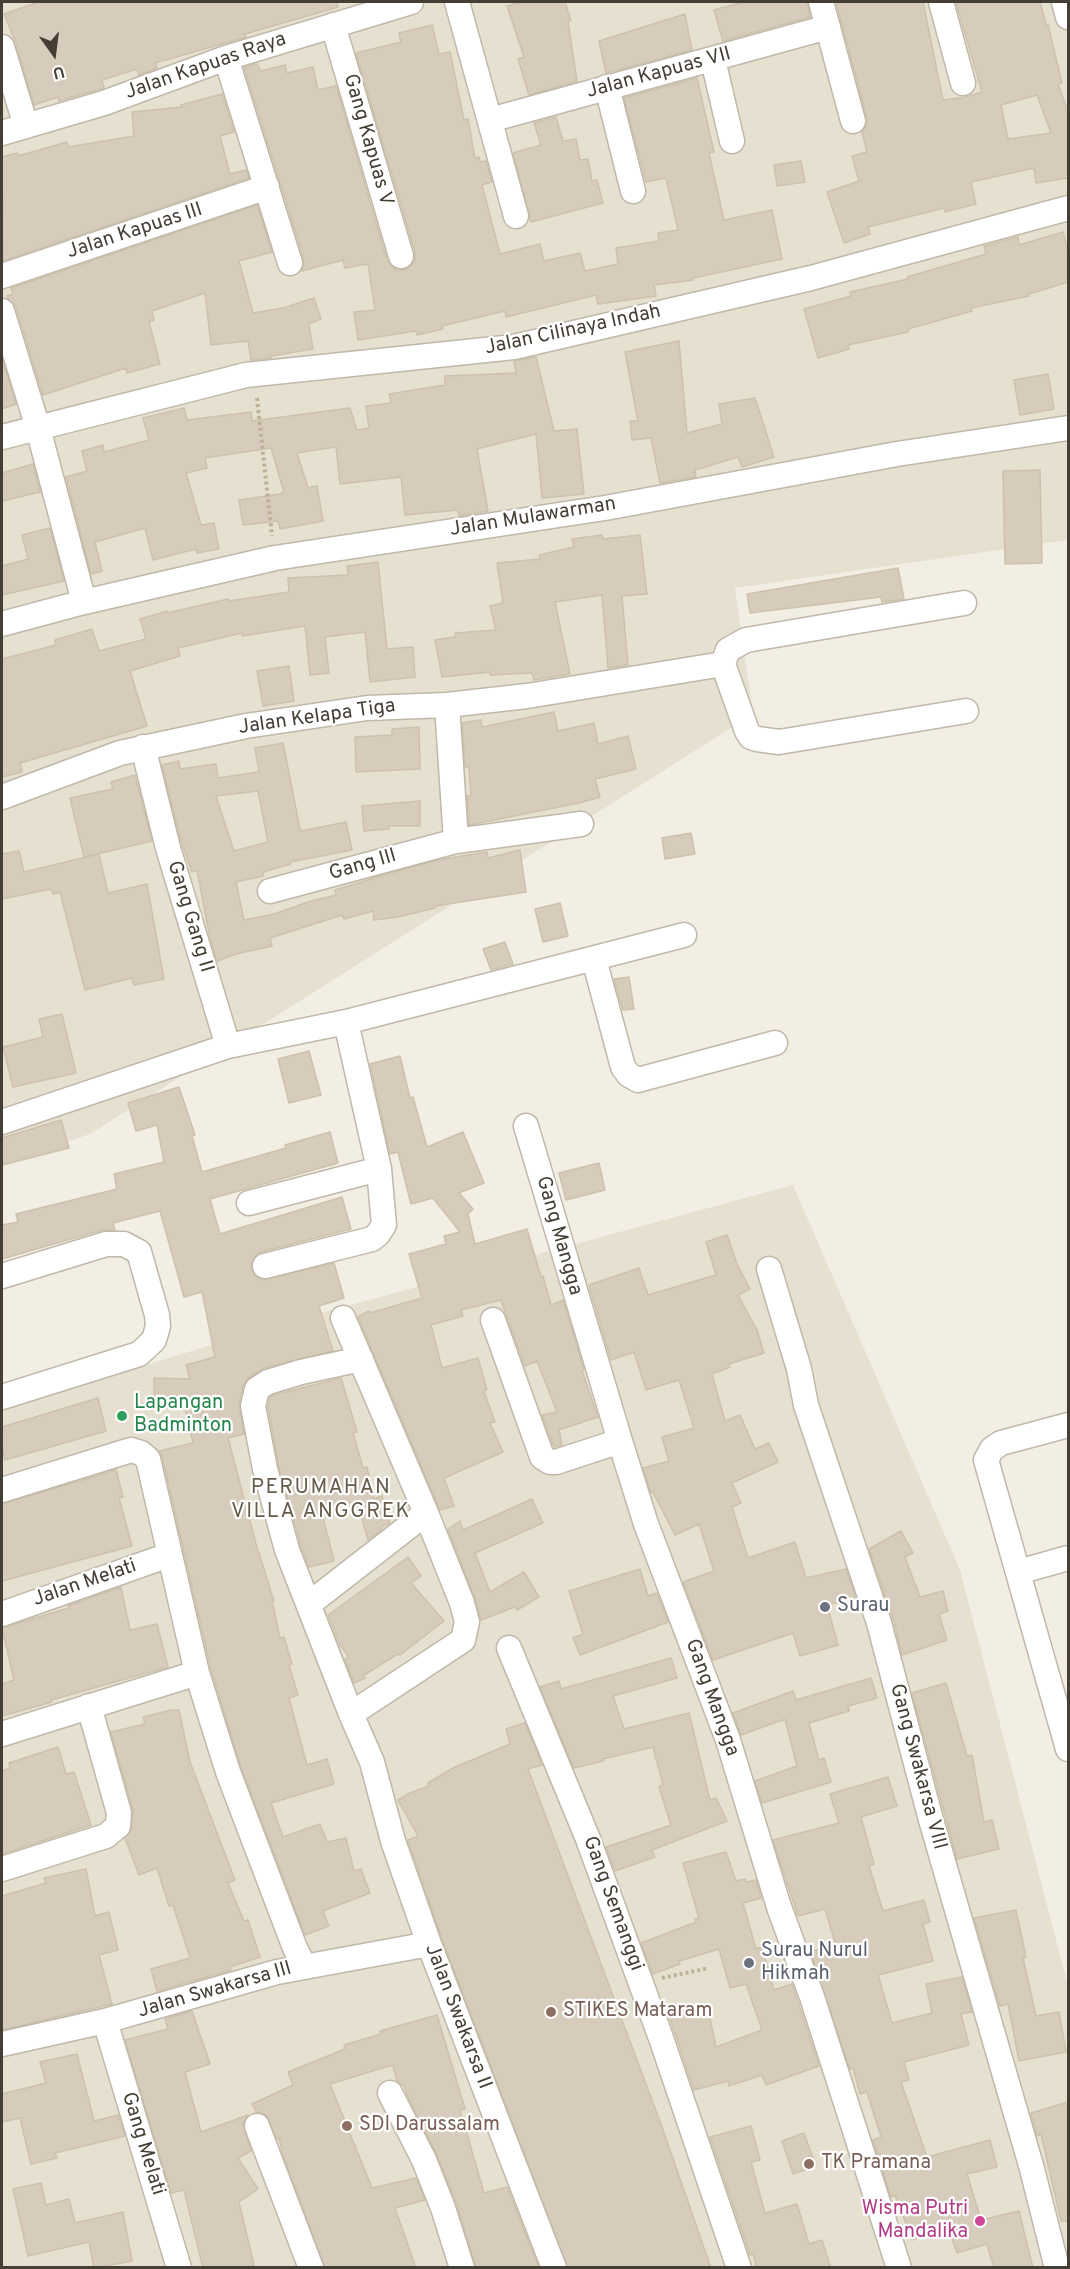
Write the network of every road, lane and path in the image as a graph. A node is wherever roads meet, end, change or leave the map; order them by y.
1 (411, 2) edge
2 (456, 2) edge
3 (821, 2) edge
4 (941, 2) edge
5 (1064, 2) edge
6 (368, 8) edge
7 (1068, 17) edge
8 (333, 25) junction
9 (828, 27) junction
10 (2, 47) edge
11 (226, 58) junction
12 (713, 60) junction
13 (963, 83) dead end
14 (607, 87) junction
15 (490, 120) junction
16 (853, 121) dead end
17 (26, 126) junction
18 (2, 133) edge
19 (732, 141) dead end
20 (267, 187) junction
21 (633, 191) dead end
22 (1068, 208) edge
23 (516, 216) dead end
24 (401, 256) dead end
25 (290, 263) dead end
26 (2, 276) edge
27 (2, 311) edge
28 (254, 374) junction
29 (38, 428) junction
30 (1068, 428) edge
31 (2, 437) edge
32 (274, 558) junction
33 (84, 602) junction
34 (964, 603) dead end
35 (2, 624) edge
36 (723, 664) junction
37 (447, 705) junction
38 (966, 711) dead end
39 (143, 747) junction
40 (2, 797) edge
41 (581, 824) dead end
42 (456, 841) junction
43 (270, 891) dead end
44 (684, 935) dead end
45 (594, 959) junction
46 (346, 1022) junction
47 (775, 1043) dead end
48 (228, 1046) junction
49 (2, 1122) edge
50 (526, 1126) dead end
51 (379, 1169) junction
52 (249, 1203) dead end
53 (265, 1266) dead end
54 (769, 1269) dead end
55 (2, 1276) edge
56 (343, 1318) dead end
57 (493, 1320) dead end
58 (361, 1359) junction
59 (2, 1397) edge
60 (1068, 1425) edge
61 (620, 1441) junction
62 (2, 1490) edge
63 (426, 1513) junction
64 (169, 1555) junction
65 (1068, 1558) edge
66 (1018, 1572) junction
67 (309, 1604) junction
68 (2, 1614) edge
69 (508, 1648) dead end
70 (197, 1673) junction
71 (89, 1706) junction
72 (351, 1714) junction
73 (2, 1734) edge
74 (1068, 1749) edge
75 (2, 1869) edge
76 (429, 1944) junction
77 (304, 1966) junction
78 (710, 1968) dead end
79 (641, 1982) junction
80 (105, 2021) junction
81 (2, 2044) edge
82 (390, 2093) dead end
83 (257, 2126) dead end
84 (178, 2268) edge
85 (311, 2268) edge
86 (462, 2268) edge
87 (554, 2268) edge
88 (739, 2268) edge
89 (899, 2268) edge
90 (1057, 2268) edge

1 - 6 street, Jalan Kapuas Raya
2 - 15 street
3 - 9 street
4 - 13 street
5 - 7 street
6 - 8 street, Jalan Kapuas Raya
8 - 11 street, Jalan Kapuas Raya
8 - 24 street, Gang Kapuas V
9 - 12 street, Jalan Kapuas VII
9 - 16 street
10 - 17 street
11 - 17 street, Jalan Kapuas Raya
11 - 20 street
12 - 14 street, Jalan Kapuas VII
12 - 19 street
14 - 15 street, Jalan Kapuas VII
14 - 21 street
15 - 23 street
17 - 18 street, Jalan Kapuas Raya
20 - 25 street
20 - 26 street, Jalan Kapuas III
22 - 28 street, Jalan Cilinaya Indah
27 - 29 street
28 - 29 street, Jalan Cilinaya Indah
28 - 32 path
29 - 31 street, Jalan Cilinaya Indah
29 - 33 street
30 - 32 street, Jalan Mulawarman
32 - 33 street, Jalan Mulawarman
33 - 35 street, Jalan Mulawarman
34 - 36 street
36 - 37 street, Jalan Kelapa Tiga
36 - 38 street
37 - 39 street, Jalan Kelapa Tiga
37 - 42 street
39 - 40 street, Jalan Kelapa Tiga
39 - 48 street, Gang Gang II
41 - 42 street, Gang III
42 - 43 street, Gang III
44 - 45 street
45 - 46 street
45 - 47 street
46 - 48 street
46 - 51 street
48 - 49 street
50 - 61 street, Gang Mangga
51 - 52 street
51 - 53 street
54 - 90 street, Gang Swakarsa VIII
55 - 59 street
56 - 58 street
57 - 61 street
58 - 63 street
58 - 67 street, Jalan Swakarsa II
60 - 66 street
61 - 89 street, Gang Mangga
62 - 64 street
63 - 67 street
63 - 72 street
64 - 68 street, Jalan Melati
64 - 70 street
65 - 66 street
66 - 74 street
67 - 72 street, Jalan Swakarsa II
69 - 79 street, Gang Semanggi
70 - 71 street
70 - 77 street
71 - 73 street
71 - 75 street
72 - 76 street, Jalan Swakarsa II
76 - 77 street, Jalan Swakarsa III
76 - 87 street, Jalan Swakarsa II
77 - 80 street, Jalan Swakarsa III
78 - 79 path
79 - 88 street, Gang Semanggi
80 - 81 street, Jalan Swakarsa III
80 - 84 street, Gang Melati
82 - 86 street
83 - 85 street

